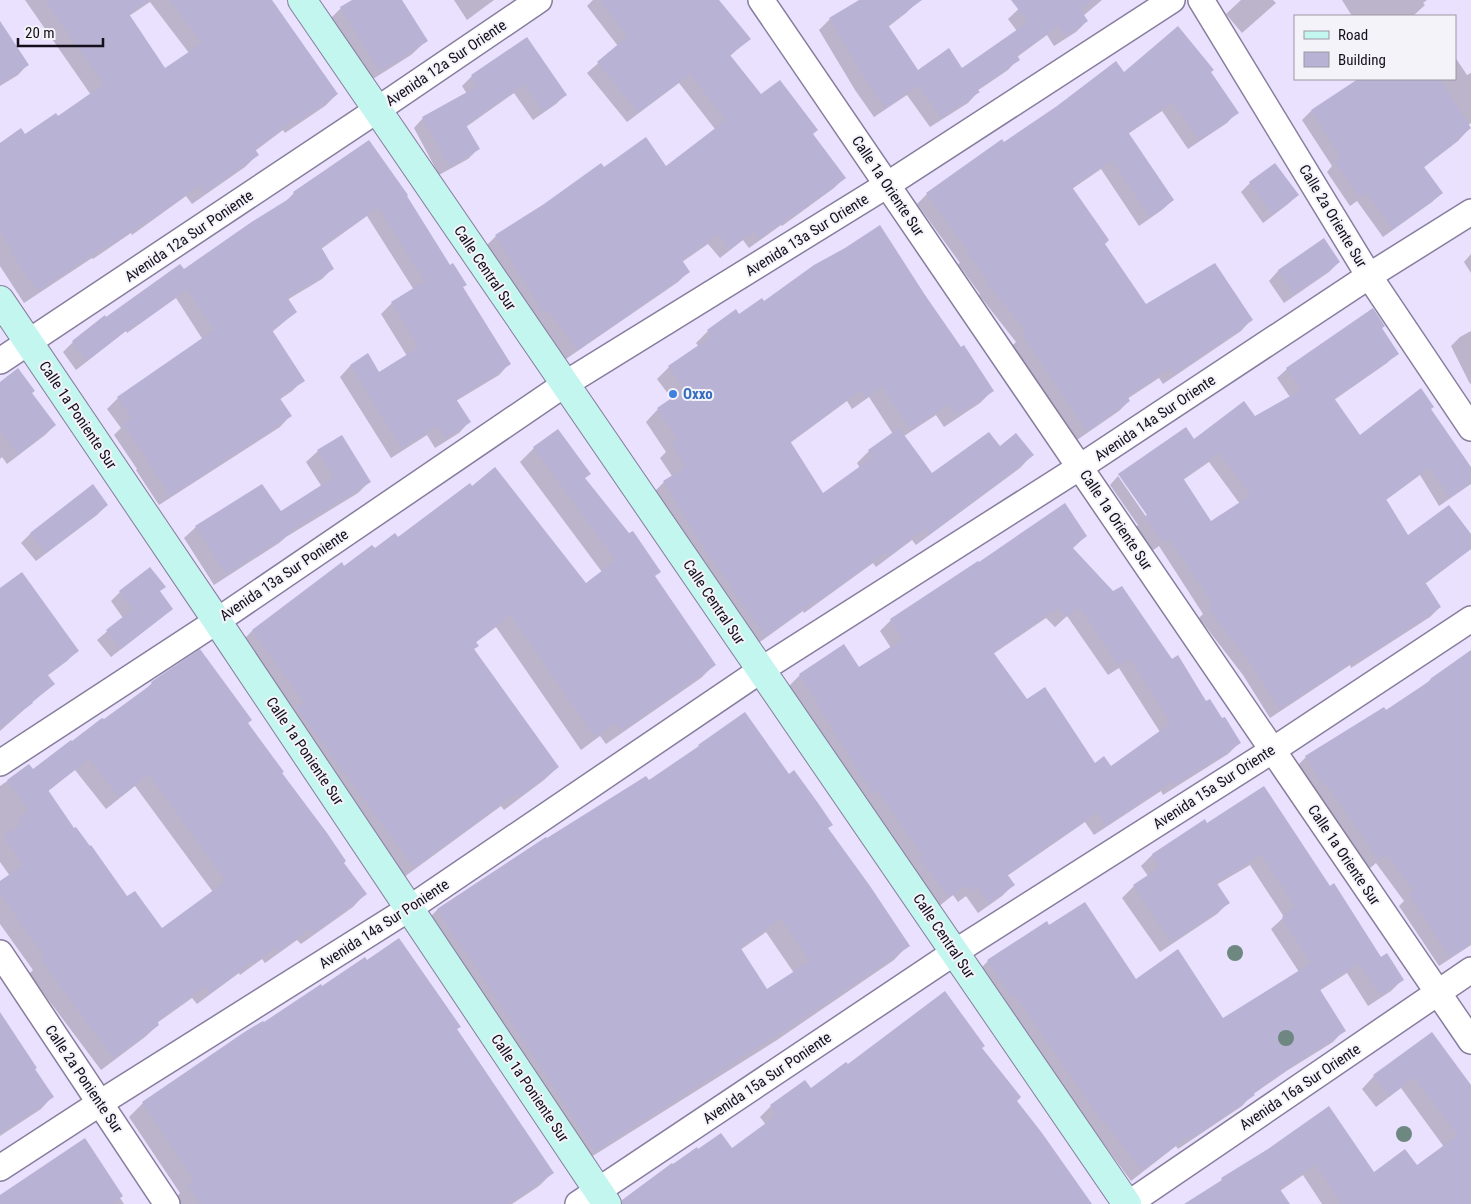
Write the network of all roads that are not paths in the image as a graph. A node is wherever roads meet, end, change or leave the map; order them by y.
1 (302, 0) edge
2 (539, 0) edge
3 (761, 0) edge
4 (1172, 0) edge
5 (1201, 0) edge
6 (377, 110) junction
7 (887, 185) junction
8 (1471, 212) edge
9 (1369, 276) junction
10 (0, 300) edge
11 (28, 342) junction
12 (0, 361) edge
13 (565, 384) junction
14 (1471, 428) edge
15 (1080, 467) junction
16 (1471, 619) edge
17 (217, 620) junction
18 (761, 670) junction
19 (1273, 750) junction
20 (0, 763) edge
21 (410, 908) junction
22 (955, 952) junction
23 (0, 953) edge
24 (1471, 970) edge
25 (1438, 993) junction
26 (1471, 1040) edge
27 (100, 1103) junction
28 (0, 1168) edge
29 (595, 1200) edge
30 (167, 1204) edge
31 (1128, 1204) edge

1 - 6 street, Calle Central Sur
2 - 6 street, Avenida 12a Sur Oriente
3 - 7 street, Calle 1a Oriente Sur
4 - 7 street, Avenida 13a Sur Oriente
5 - 9 street, Calle 2a Oriente Sur
6 - 11 street, Avenida 12a Sur Poniente
6 - 13 street, Calle Central Sur
7 - 13 street, Avenida 13a Sur Oriente
7 - 15 street, Calle 1a Oriente Sur
8 - 9 street, Avenida 14a Sur Oriente
9 - 14 street, Calle 2a Oriente Sur
9 - 15 street, Avenida 14a Sur Oriente
10 - 11 street, Calle 1a Poniente Sur
11 - 12 street, Avenida 12a Sur Poniente
11 - 17 street, Calle 1a Poniente Sur
13 - 17 street, Avenida 13a Sur Poniente
13 - 18 street, Calle Central Sur
15 - 18 street, Avenida 14a Sur Oriente
15 - 19 street, Calle 1a Oriente Sur
16 - 19 street, Avenida 15a Sur Oriente
17 - 20 street, Avenida 13a Sur Poniente
17 - 21 street, Calle 1a Poniente Sur
18 - 21 street, Avenida 14a Sur Poniente
18 - 22 street, Calle Central Sur
19 - 22 street, Avenida 15a Sur Oriente
19 - 25 street, Calle 1a Oriente Sur
21 - 27 street, Avenida 14a Sur Poniente
21 - 29 street, Calle 1a Poniente Sur
22 - 29 street, Avenida 15a Sur Poniente
22 - 31 street, Calle Central Sur
23 - 27 street, Calle 2a Poniente Sur
24 - 25 street, Avenida 16a Sur Oriente
25 - 26 street, Calle 1a Oriente Sur
25 - 31 street, Avenida 16a Sur Oriente
27 - 28 street, Avenida 14a Sur Poniente
27 - 30 street, Calle 2a Poniente Sur

